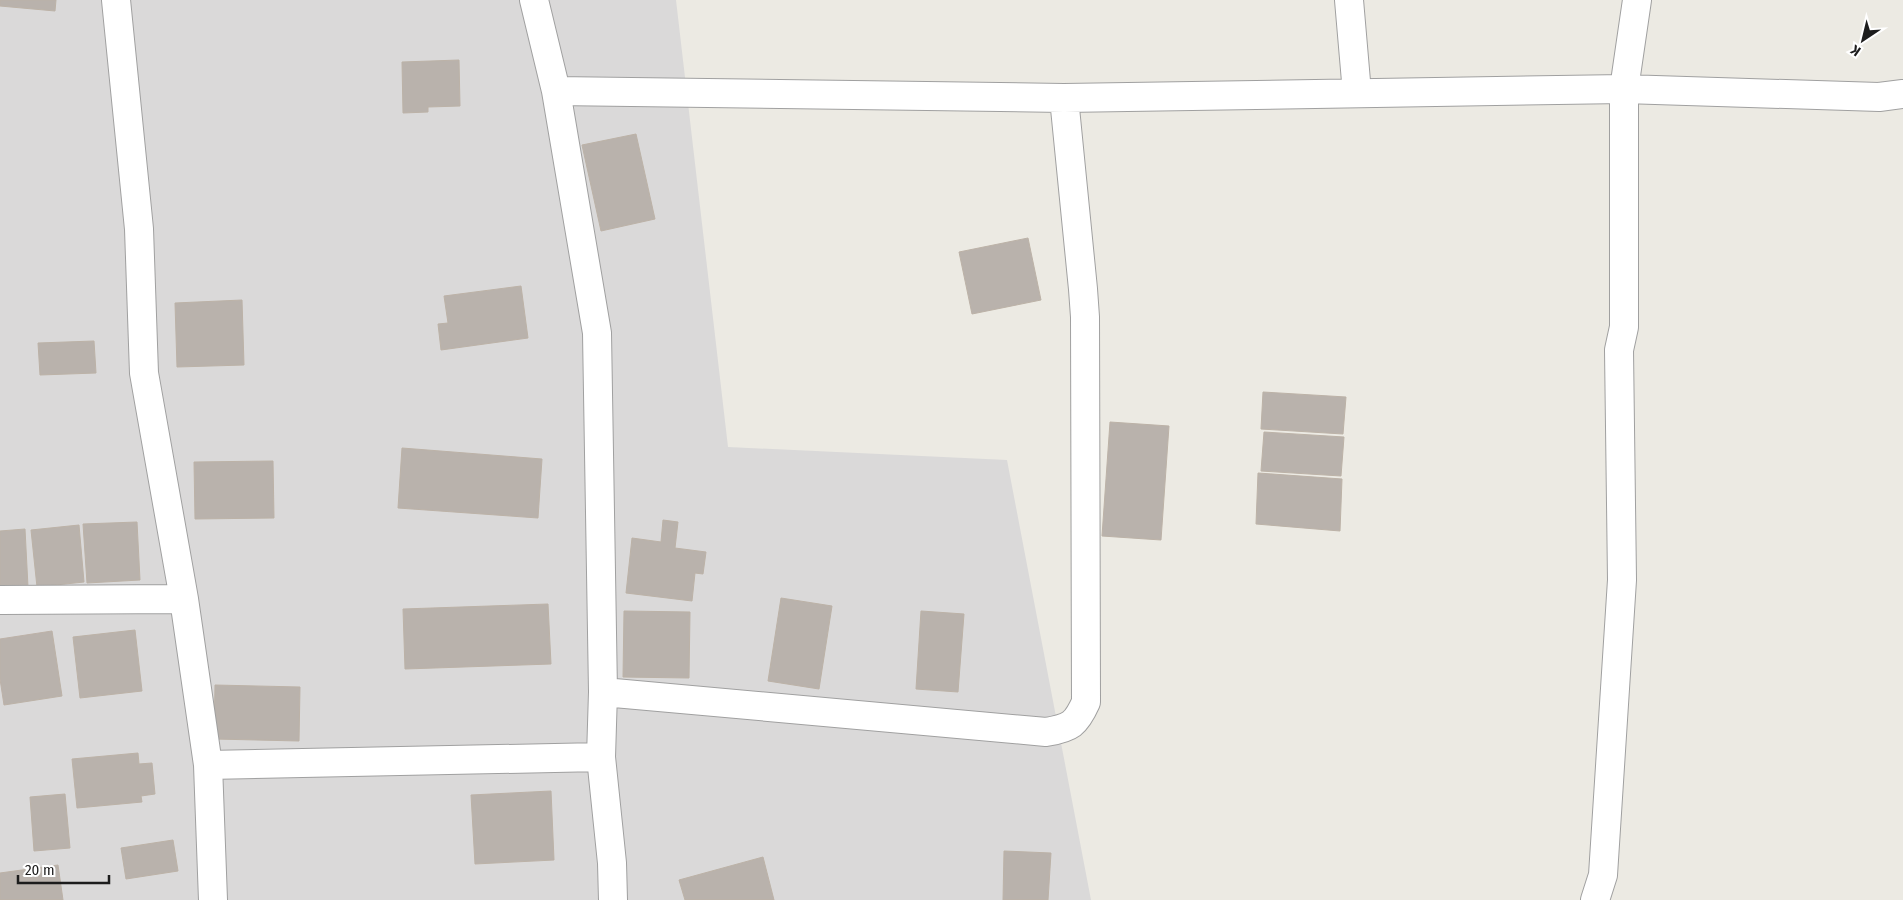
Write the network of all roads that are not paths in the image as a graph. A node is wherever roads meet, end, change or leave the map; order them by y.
1 (116, 0) edge
2 (534, 0) edge
3 (1349, 0) edge
4 (1637, 0) edge
5 (1624, 89) junction
6 (556, 91) junction
7 (1358, 93) junction
8 (1903, 94) edge
9 (1064, 98) junction
10 (184, 599) junction
11 (0, 600) edge
12 (603, 692) junction
13 (601, 757) junction
14 (208, 765) junction
15 (213, 900) edge
16 (613, 900) edge
17 (1595, 900) edge

1 - 10 street
2 - 6 street
3 - 7 street
4 - 5 street
5 - 7 street
5 - 8 street
5 - 17 street
6 - 9 street
6 - 12 street
7 - 9 street
9 - 12 street
10 - 11 street
10 - 14 street
12 - 13 street
13 - 14 street
13 - 16 street
14 - 15 street

